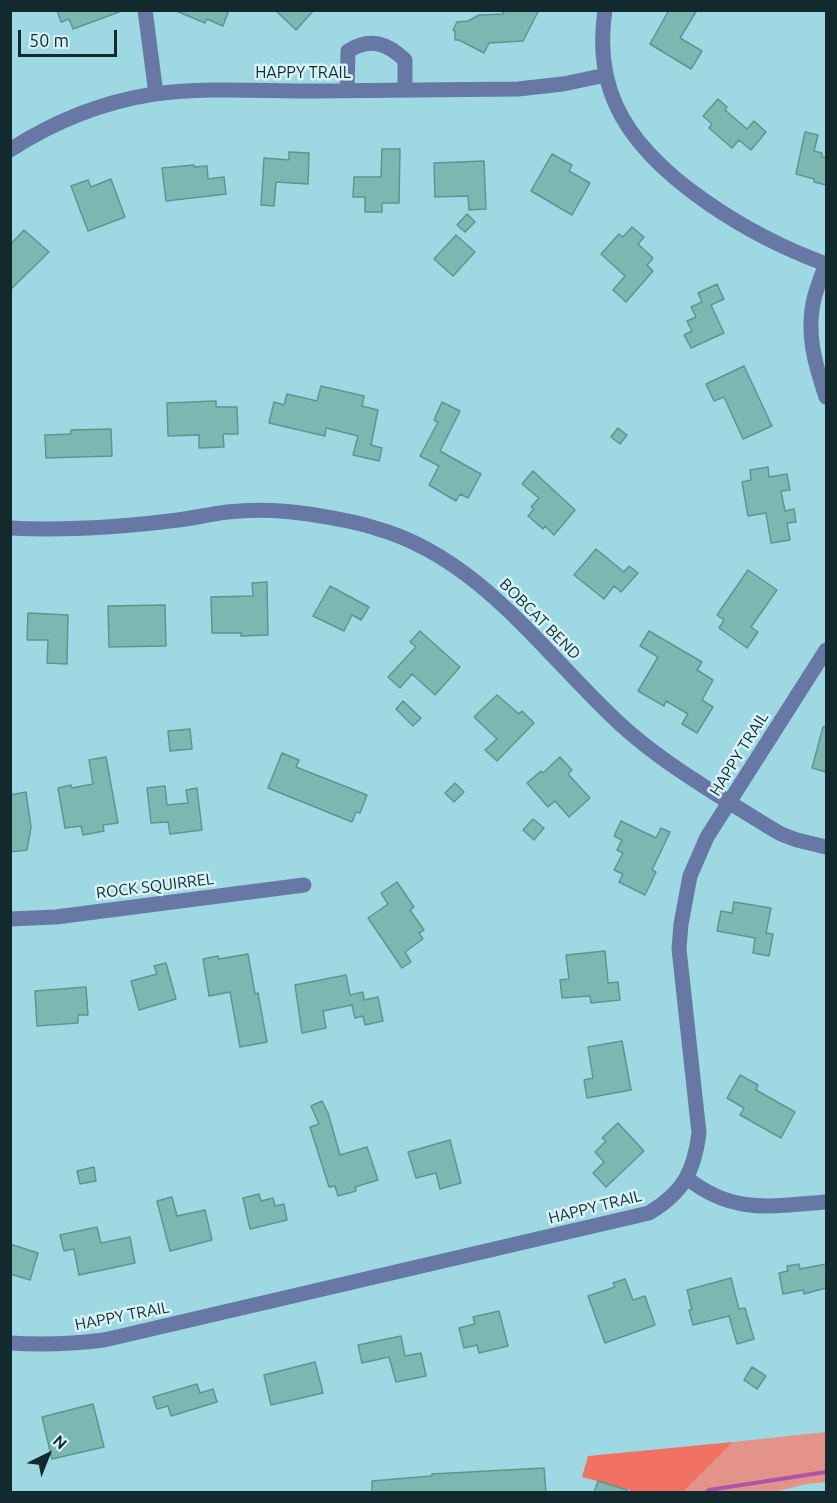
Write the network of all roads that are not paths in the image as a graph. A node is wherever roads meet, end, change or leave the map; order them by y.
1 (145, 10) edge
2 (605, 10) edge
3 (606, 75) junction
4 (347, 90) junction
5 (405, 90) junction
6 (156, 94) junction
7 (10, 150) edge
8 (826, 264) edge
9 (826, 397) edge
10 (10, 528) edge
11 (826, 650) edge
12 (730, 802) junction
13 (826, 847) edge
14 (304, 885) dead end
15 (10, 919) edge
16 (687, 1178) junction
17 (826, 1202) edge
18 (10, 1343) edge

1 - 6 street
2 - 3 street
3 - 5 street, HAPPY TRAIL
3 - 8 street
4 - 5 street, HAPPY TRAIL
4 - 5 street
4 - 6 street, HAPPY TRAIL
6 - 7 street, HAPPY TRAIL
8 - 9 street
10 - 12 street, BOBCAT BEND
11 - 12 street, HAPPY TRAIL
12 - 13 street, BOBCAT BEND
12 - 16 street, HAPPY TRAIL
14 - 15 street, ROCK SQUIRREL
16 - 17 street
16 - 18 street, HAPPY TRAIL

